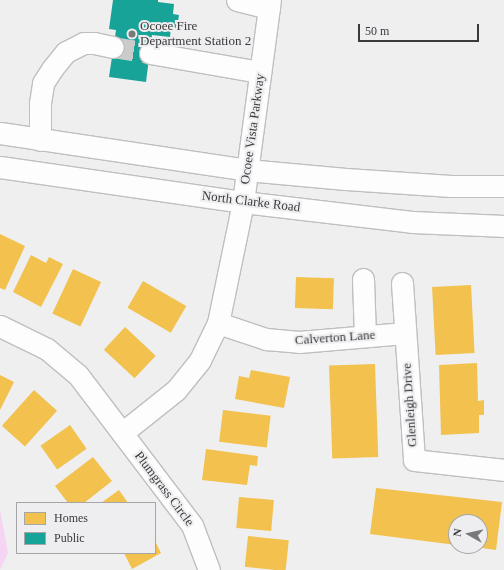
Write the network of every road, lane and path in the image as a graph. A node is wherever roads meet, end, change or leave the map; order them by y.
1 (237, 0) edge
2 (269, 4) edge
3 (114, 47) tunnel mouth
4 (150, 53) tunnel mouth
5 (260, 72) junction
6 (0, 134) edge
7 (40, 140) junction
8 (0, 167) edge
9 (247, 170) junction
10 (504, 186) edge
11 (243, 202) junction
12 (504, 226) edge
13 (363, 279) dead end
14 (402, 283) dead end
15 (218, 323) junction
16 (0, 326) edge
17 (405, 333) junction
18 (365, 336) junction
19 (122, 433) junction
20 (504, 470) edge
21 (209, 570) edge

1 - 2 street
2 - 5 street, Ocoee Vista Parkway
3 - 7 street
4 - 5 street
5 - 9 street, Ocoee Vista Parkway
6 - 7 street
7 - 9 street
8 - 11 street, North Clarke Road
9 - 10 street
9 - 11 street, Ocoee Vista Parkway
11 - 12 street, North Clarke Road
11 - 15 street, Ocoee Vista Parkway
13 - 18 street
14 - 17 street, Glenleigh Drive
15 - 18 street, Calverton Lane
15 - 19 street, Ocoee Vista Parkway
16 - 19 street, Plumgrass Circle
17 - 18 street, Calverton Lane
17 - 20 street, Glenleigh Drive
19 - 21 street, Plumgrass Circle

